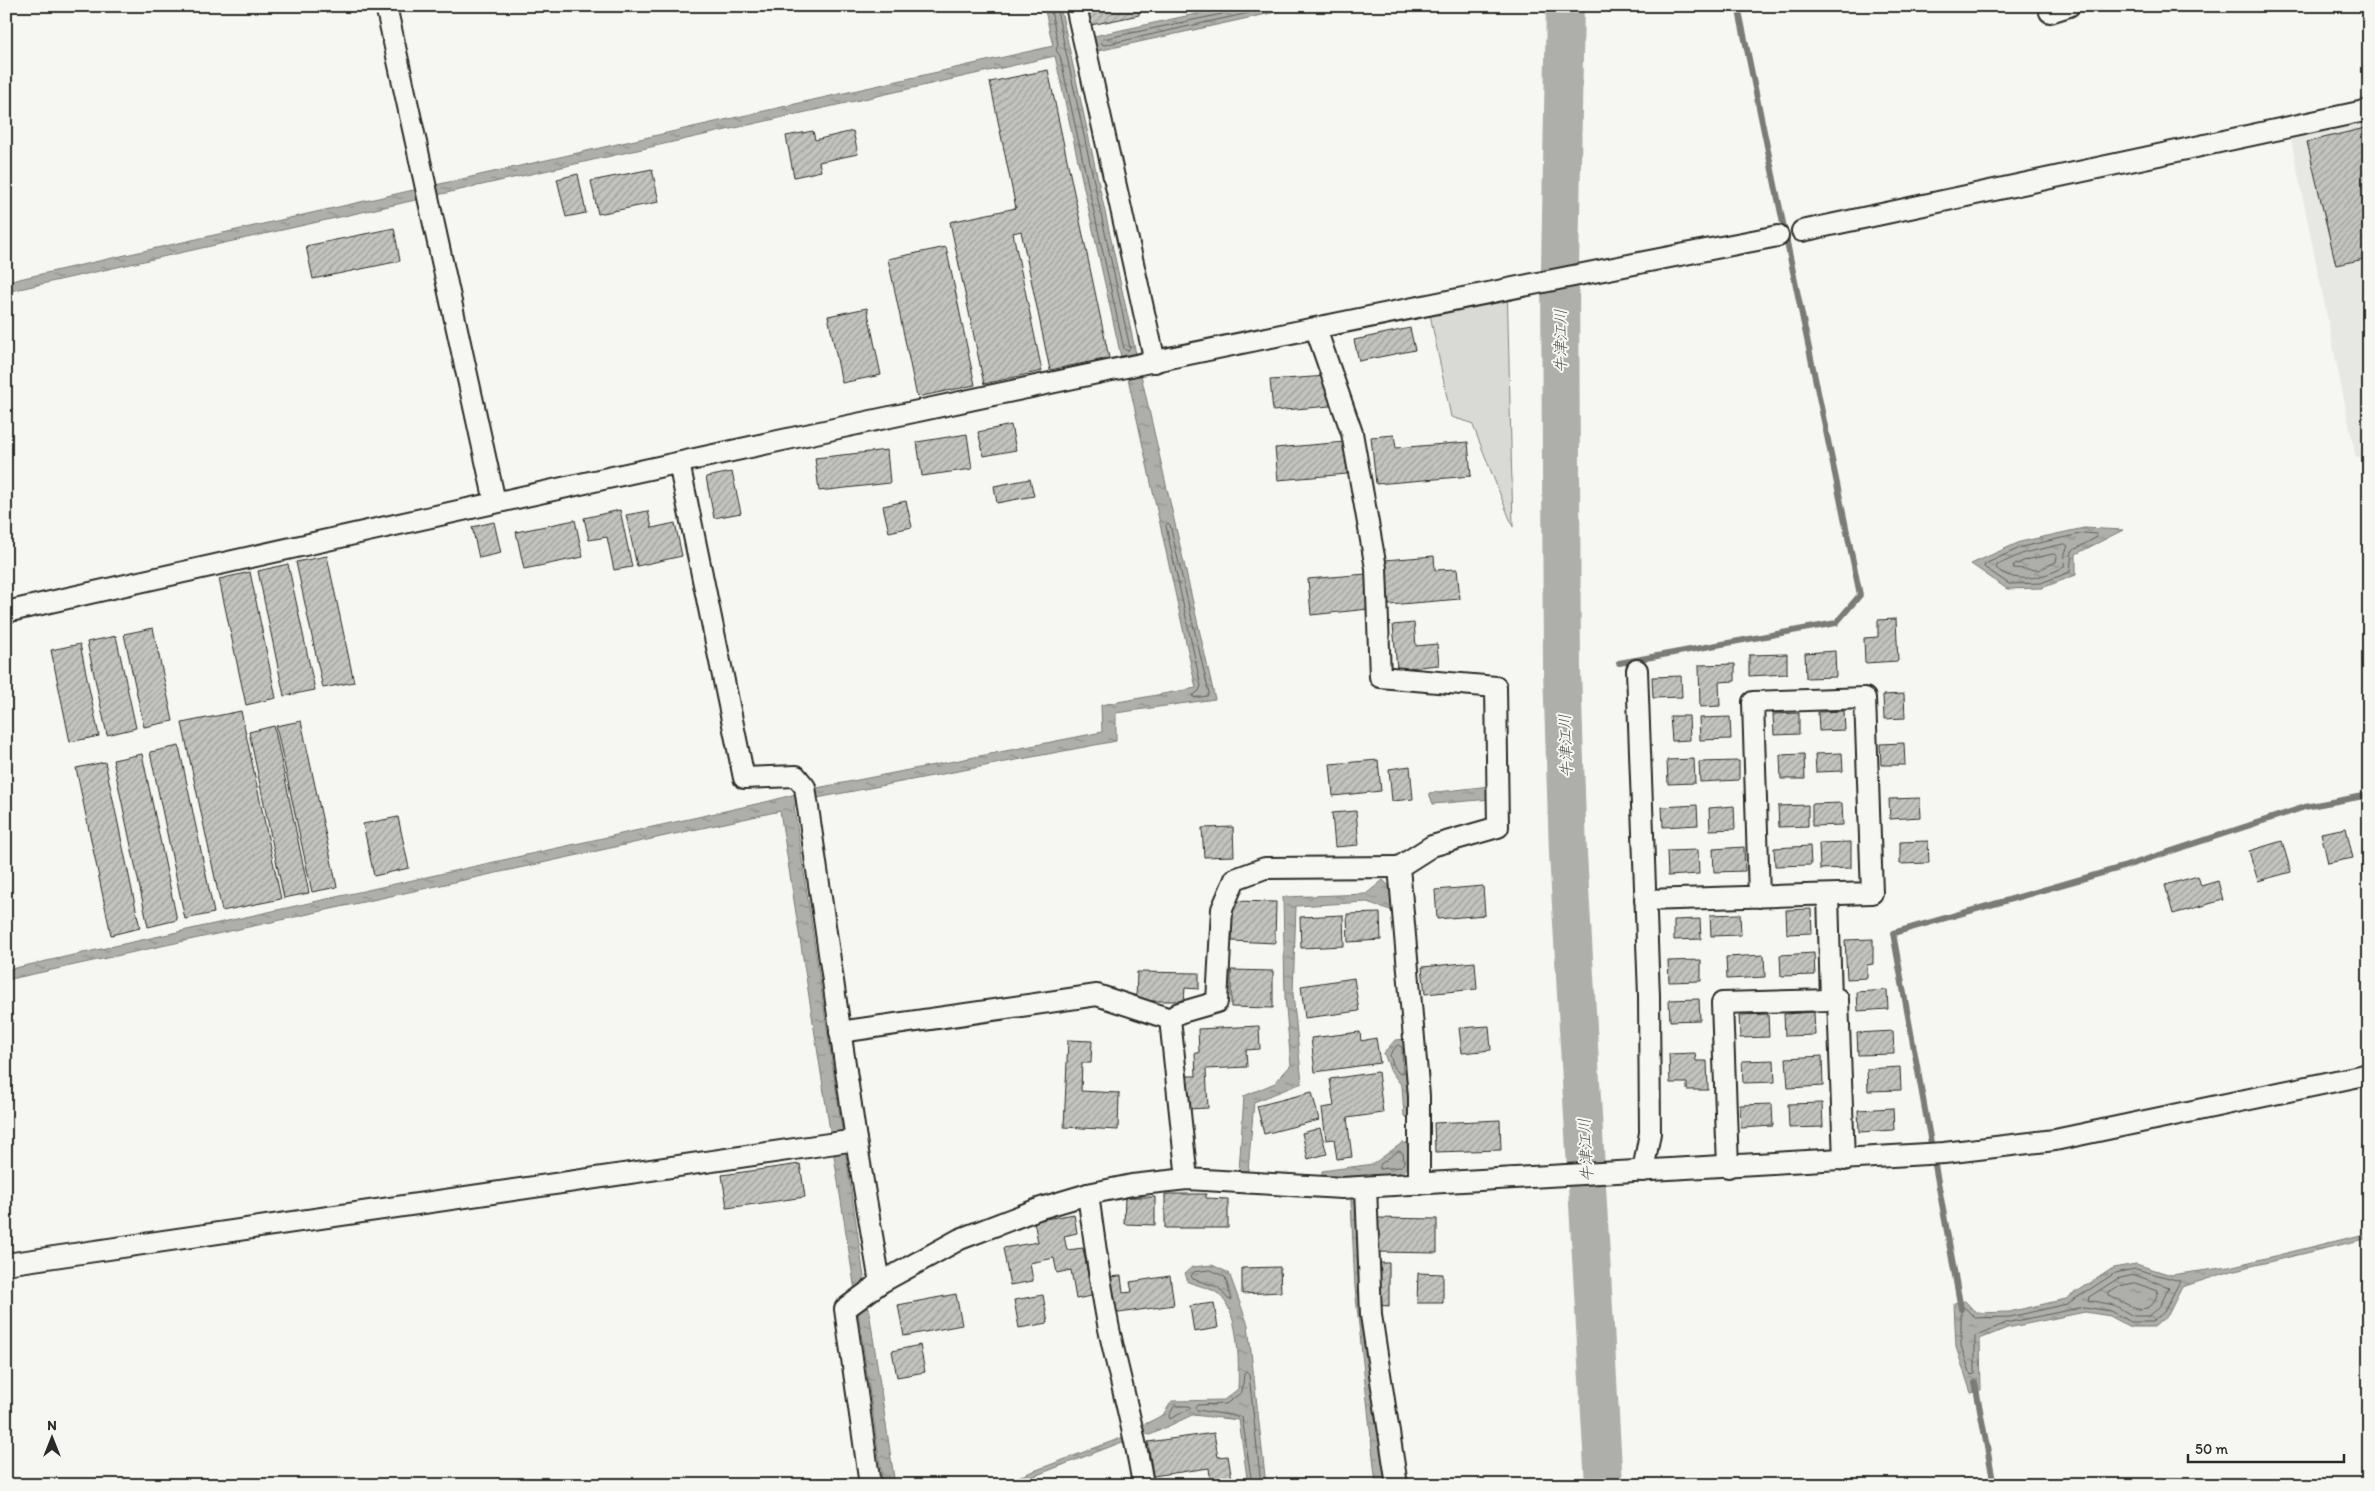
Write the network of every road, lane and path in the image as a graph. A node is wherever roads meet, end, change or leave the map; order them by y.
1 (386, 6) edge
2 (1076, 6) edge
3 (2369, 110) edge
4 (1802, 231) dead end
5 (1778, 236) dead end
6 (1316, 329) junction
7 (1155, 362) junction
8 (679, 463) junction
9 (495, 502) junction
10 (6, 612) edge
11 (1637, 670) dead end
12 (1399, 867) junction
13 (1828, 894) junction
14 (1759, 897) junction
15 (1645, 900) junction
16 (1831, 1000) junction
17 (1170, 1019) junction
18 (840, 1032) junction
19 (2369, 1074) edge
20 (856, 1140) junction
21 (1844, 1160) junction
22 (1728, 1166) junction
23 (1644, 1171) junction
24 (1187, 1179) junction
25 (1419, 1184) junction
26 (1366, 1187) junction
27 (1088, 1194) junction
28 (6, 1264) edge
29 (876, 1286) junction
30 (870, 1485) edge
31 (1143, 1485) edge
32 (1397, 1485) edge

1 - 9 street
2 - 7 street
3 - 4 street
5 - 6 street
6 - 7 street
6 - 12 street
7 - 8 street
8 - 9 street
8 - 18 street
9 - 10 street
11 - 15 street
12 - 17 street
12 - 25 street
13 - 14 street
13 - 14 street
13 - 16 street
14 - 15 street
15 - 23 street
16 - 21 street
16 - 22 street
17 - 18 street
17 - 24 street
18 - 20 street
19 - 21 street
20 - 28 street
20 - 29 street
21 - 22 street
22 - 23 street
23 - 25 street
24 - 26 street
24 - 27 street
25 - 26 street
26 - 32 street
27 - 29 street
27 - 31 street
29 - 30 street

